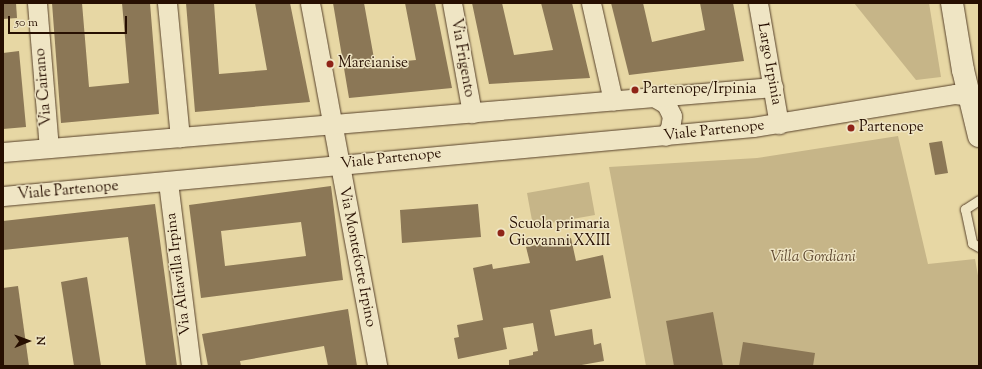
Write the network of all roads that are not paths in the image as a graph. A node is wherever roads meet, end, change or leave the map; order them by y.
1 (37, 3) edge
2 (167, 3) edge
3 (310, 3) edge
4 (452, 3) edge
5 (591, 3) edge
6 (758, 3) edge
7 (952, 3) edge
8 (773, 87) junction
9 (974, 96) edge
10 (656, 98) junction
11 (613, 101) junction
12 (472, 113) junction
13 (779, 124) junction
14 (332, 125) junction
15 (665, 136) junction
16 (979, 136) edge
17 (180, 137) junction
18 (49, 148) junction
19 (3, 152) edge
20 (340, 164) junction
21 (168, 182) junction
22 (3, 196) edge
23 (979, 200) edge
24 (979, 247) edge
25 (191, 366) edge
26 (377, 366) edge

1 - 18 street, Via Cairano
2 - 17 street
3 - 14 street, Via Monteforte Irpino
4 - 12 street, Via Frigento
5 - 11 street
6 - 8 street, Largo Irpinia
7 - 9 main road
8 - 10 street
8 - 13 street, Largo Irpinia
9 - 13 street, Largo Irpinia
9 - 16 main road
10 - 11 street
10 - 15 street
11 - 12 street
12 - 14 street
13 - 15 street, Viale Partenope
14 - 17 street
14 - 20 street, Via Monteforte Irpino
15 - 20 street, Viale Partenope
17 - 18 street
18 - 19 street
20 - 21 street, Viale Partenope
20 - 26 street, Via Monteforte Irpino
21 - 22 street, Viale Partenope
21 - 25 street, Via Altavilla Irpina
23 - 24 lane

